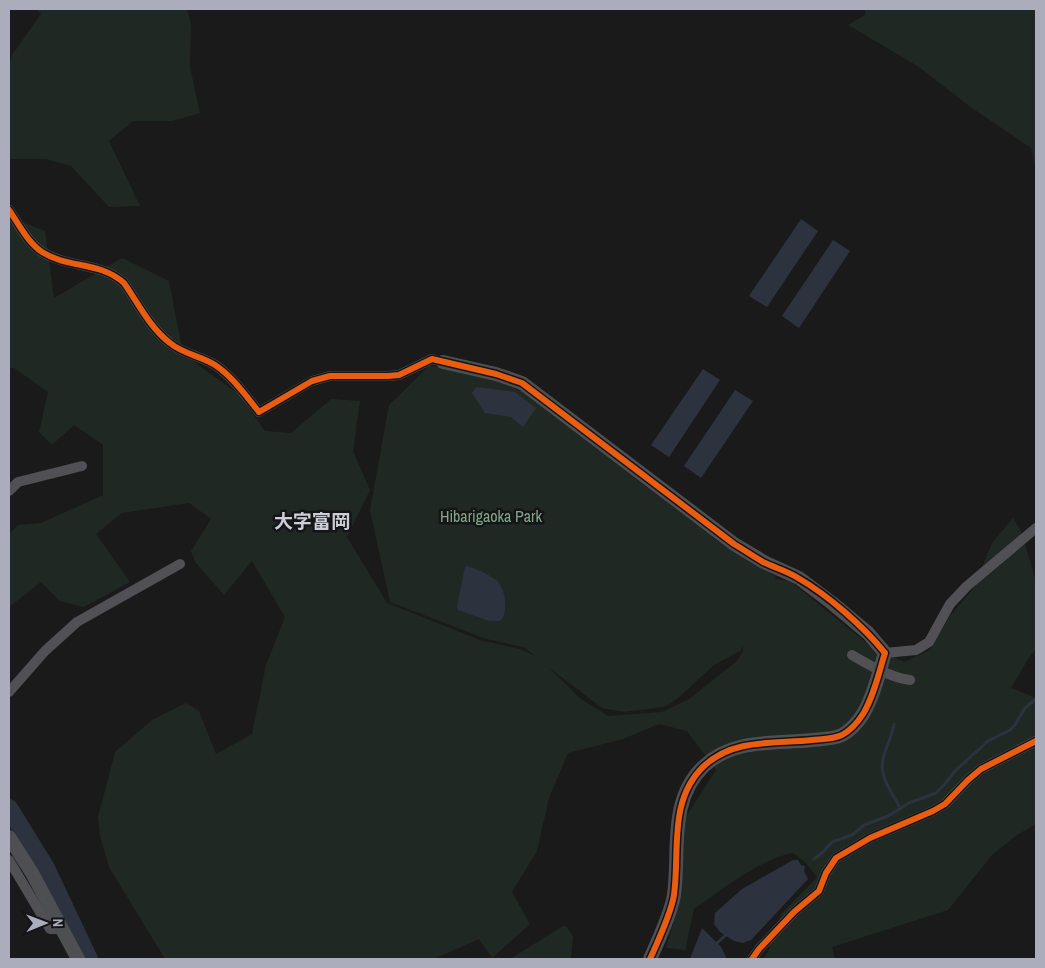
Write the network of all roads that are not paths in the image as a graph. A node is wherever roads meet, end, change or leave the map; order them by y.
1 (9, 210) edge
2 (443, 362) joint
3 (82, 466) dead end
4 (9, 491) edge
5 (1036, 528) edge
6 (180, 564) dead end
7 (885, 653) junction
8 (852, 655) dead end
9 (910, 680) dead end
10 (9, 692) edge
11 (1036, 741) edge
12 (9, 837) edge
13 (9, 860) edge
14 (61, 929) junction
15 (78, 959) edge
16 (650, 959) edge
17 (752, 959) edge

1 - 2 street
2 - 7 street
3 - 4 street
5 - 7 street
6 - 10 street
7 - 16 street
8 - 9 street
11 - 17 street
12 - 14 street
13 - 14 street
14 - 15 street

